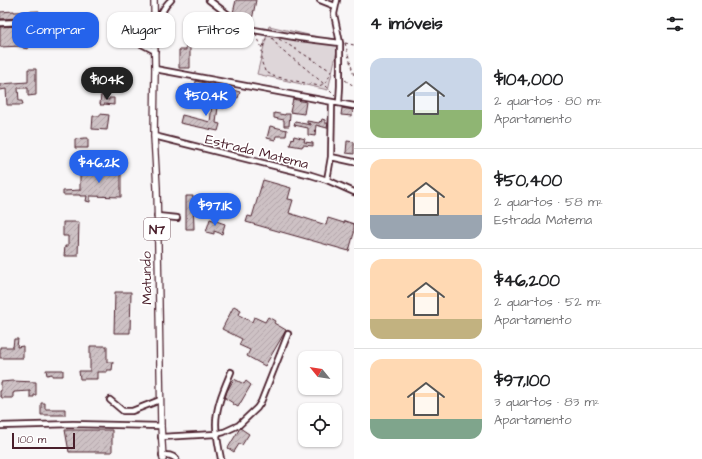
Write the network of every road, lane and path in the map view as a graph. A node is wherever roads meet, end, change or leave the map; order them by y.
1 (154, 0) edge
2 (171, 0) edge
3 (209, 0) edge
4 (320, 0) edge
5 (337, 0) edge
6 (335, 6) junction
7 (154, 12) edge
8 (162, 12) edge
9 (224, 12) edge
10 (12, 22) edge
11 (0, 23) edge
12 (254, 30) joint
13 (268, 32) junction
14 (279, 39) dead end
15 (340, 43) junction
16 (354, 45) edge
17 (149, 48) edge
18 (155, 48) edge
19 (262, 48) junction
20 (155, 51) junction
21 (155, 69) junction
22 (331, 71) junction
23 (354, 76) edge
24 (340, 77) junction
25 (324, 84) junction
26 (354, 86) edge
27 (339, 101) junction
28 (332, 102) junction
29 (354, 106) edge
30 (154, 136) junction
31 (331, 157) junction
32 (354, 162) edge
33 (327, 180) junction
34 (354, 192) edge
35 (157, 216) junction
36 (177, 218) dead end
37 (288, 334) dead end
38 (231, 372) dead end
39 (110, 400) dead end
40 (160, 400) junction
41 (0, 426) edge
42 (161, 426) junction
43 (216, 434) junction
44 (161, 437) junction
45 (163, 457) edge
46 (176, 459) edge
47 (221, 459) edge

1 - 7 main road, Matundo / N7
2 - 8 street
3 - 9 street
4 - 6 street
5 - 6 street
6 - 15 street
10 - 11 street
12 - 13 street
12 - 19 path
13 - 15 street
13 - 19 path
13 - 25 path
14 - 22 path
15 - 24 street
16 - 23 path
17 - 20 street
18 - 20 main road, Matundo / N7
19 - 25 path
20 - 21 main road, Matundo / N7
21 - 28 street
21 - 30 main road, Matundo / N7
22 - 24 path
22 - 25 path
24 - 26 path
24 - 27 street
25 - 27 path
27 - 28 street
27 - 29 street
28 - 31 street
30 - 33 street, Estrada Matema
30 - 35 main road, Matundo / N7
31 - 32 street
31 - 33 street
33 - 34 street, Estrada Matema
35 - 36 street
35 - 40 main road, Matundo / N7
37 - 43 street
38 - 43 street
39 - 40 street
40 - 42 main road, Matundo / N7
41 - 42 street
42 - 44 main road, Matundo / N7
43 - 44 street
43 - 47 street
44 - 45 main road, Matundo / N7
45 - 46 street

